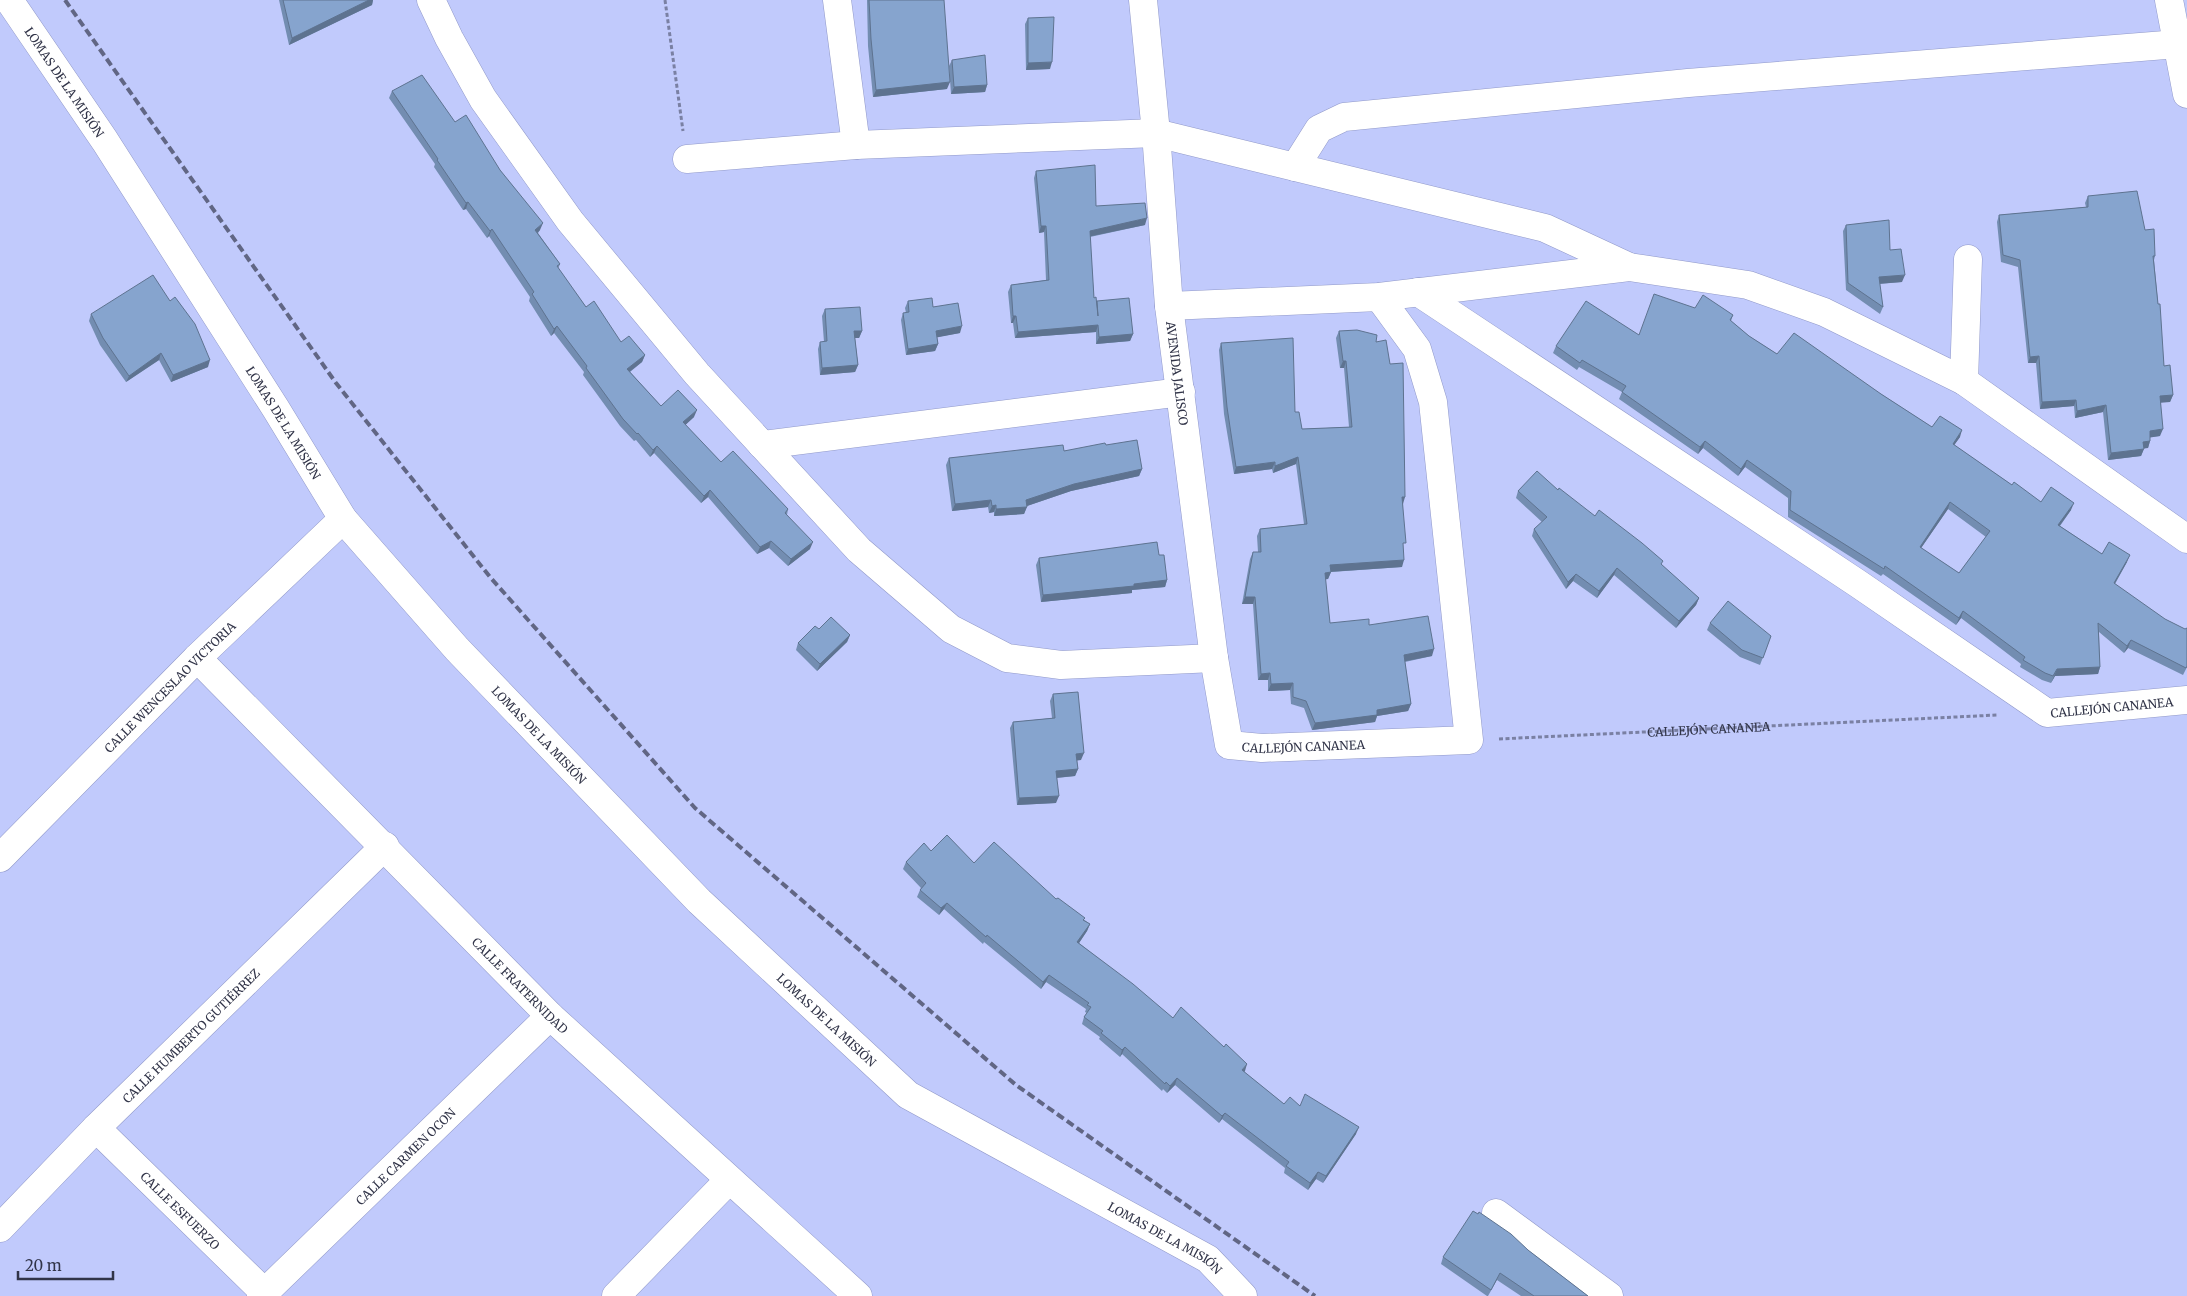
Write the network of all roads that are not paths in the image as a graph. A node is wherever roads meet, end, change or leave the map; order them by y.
1 (9, 0) edge
2 (431, 0) edge
3 (837, 0) edge
4 (1143, 0) edge
5 (2170, 0) edge
6 (2178, 44) junction
7 (2187, 94) edge
8 (1156, 133) junction
9 (856, 145) junction
10 (687, 158) road end
11 (1294, 167) junction
12 (1968, 258) dead end
13 (1629, 267) junction
14 (1418, 292) junction
15 (1379, 297) junction
16 (1169, 306) junction
17 (1964, 381) junction
18 (1181, 392) junction
19 (762, 445) junction
20 (343, 519) junction
21 (2187, 539) edge
22 (197, 658) junction
23 (1214, 658) junction
24 (2187, 700) edge
25 (1229, 745) joint
26 (385, 846) junction
27 (0, 858) edge
28 (550, 1016) junction
29 (96, 1128) junction
30 (729, 1180) junction
31 (1496, 1213) dead end
32 (0, 1228) edge
33 (262, 1294) edge
34 (616, 1296) edge
35 (858, 1296) edge
36 (1243, 1296) edge
37 (1609, 1296) edge

1 - 20 street, LOMAS DE LA MISIÓN
2 - 19 street
3 - 9 street
4 - 8 street, AVENIDA JALISCO
5 - 6 street
6 - 7 street
6 - 11 street
8 - 9 street
8 - 11 street
8 - 16 street, AVENIDA JALISCO
9 - 10 street
11 - 13 street
12 - 17 street
13 - 14 street
13 - 17 street
14 - 15 street
14 - 24 street, CALLEJÓN CANANEA
15 - 16 street
15 - 25 street, CALLEJÓN CANANEA
16 - 18 street, AVENIDA JALISCO
17 - 21 street
18 - 19 street
18 - 23 street, AVENIDA JALISCO
19 - 23 street
20 - 22 street, CALLE WENCESLAO VICTORIA
20 - 36 street, LOMAS DE LA MISIÓN
22 - 26 street, CALLE FRATERNIDAD
22 - 27 street, CALLE WENCESLAO VICTORIA
23 - 25 street, AVENIDA JALISCO
26 - 28 street, CALLE FRATERNIDAD
26 - 29 street, CALLE HUMBERTO GUTIÉRREZ
28 - 30 street, CALLE FRATERNIDAD
28 - 33 street, CALLE CARMEN OCON
29 - 32 street, CALLE HUMBERTO GUTIÉRREZ
29 - 33 street, CALLE ESFUERZO
30 - 34 street
30 - 35 street, CALLE FRATERNIDAD
31 - 37 street

